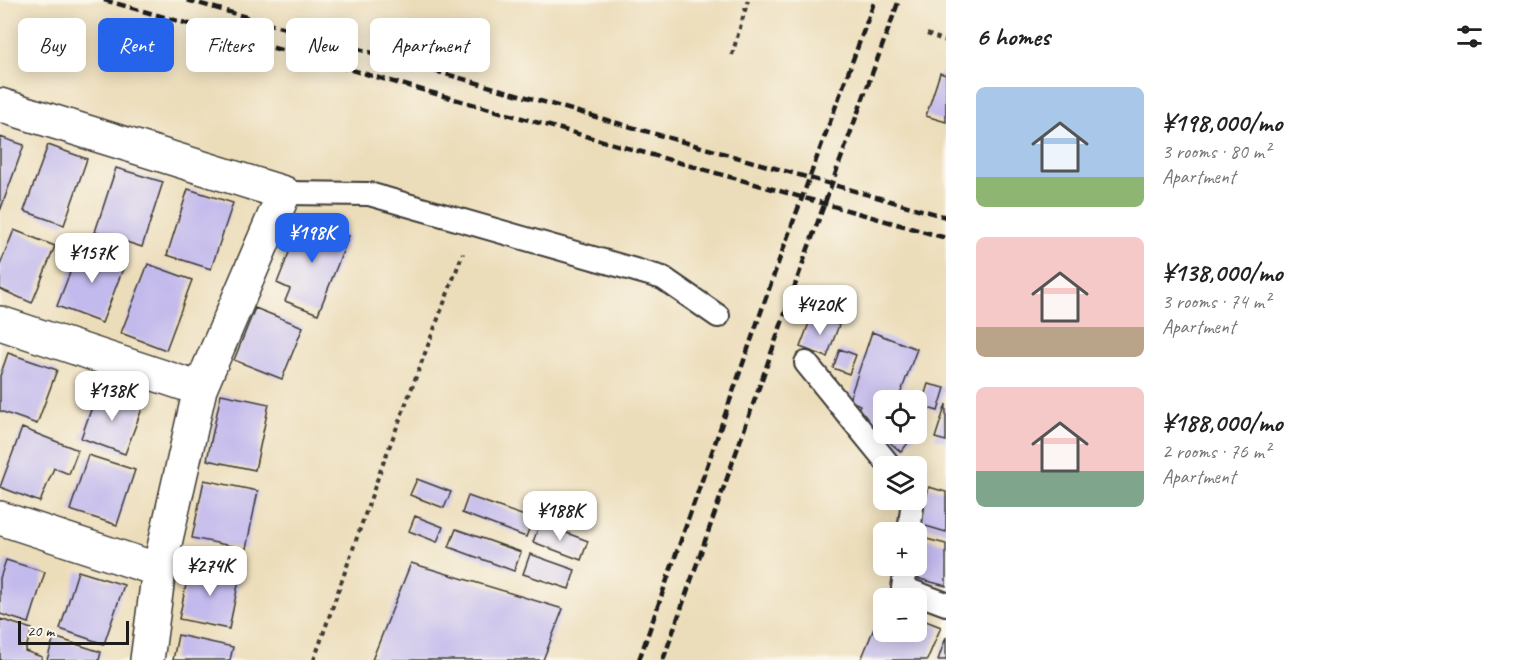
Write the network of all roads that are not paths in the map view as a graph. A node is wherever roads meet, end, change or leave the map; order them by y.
1 (0, 105) edge
2 (284, 193) junction
3 (718, 316) dead end
4 (0, 323) edge
5 (806, 363) dead end
6 (200, 389) junction
7 (882, 456) edge
8 (0, 519) edge
9 (159, 570) junction
10 (905, 576) edge
11 (946, 604) edge
12 (147, 660) edge

1 - 2 street
2 - 3 lane
2 - 6 street
4 - 6 street
5 - 7 lane
6 - 9 street
8 - 9 street
9 - 12 street
10 - 11 lane

